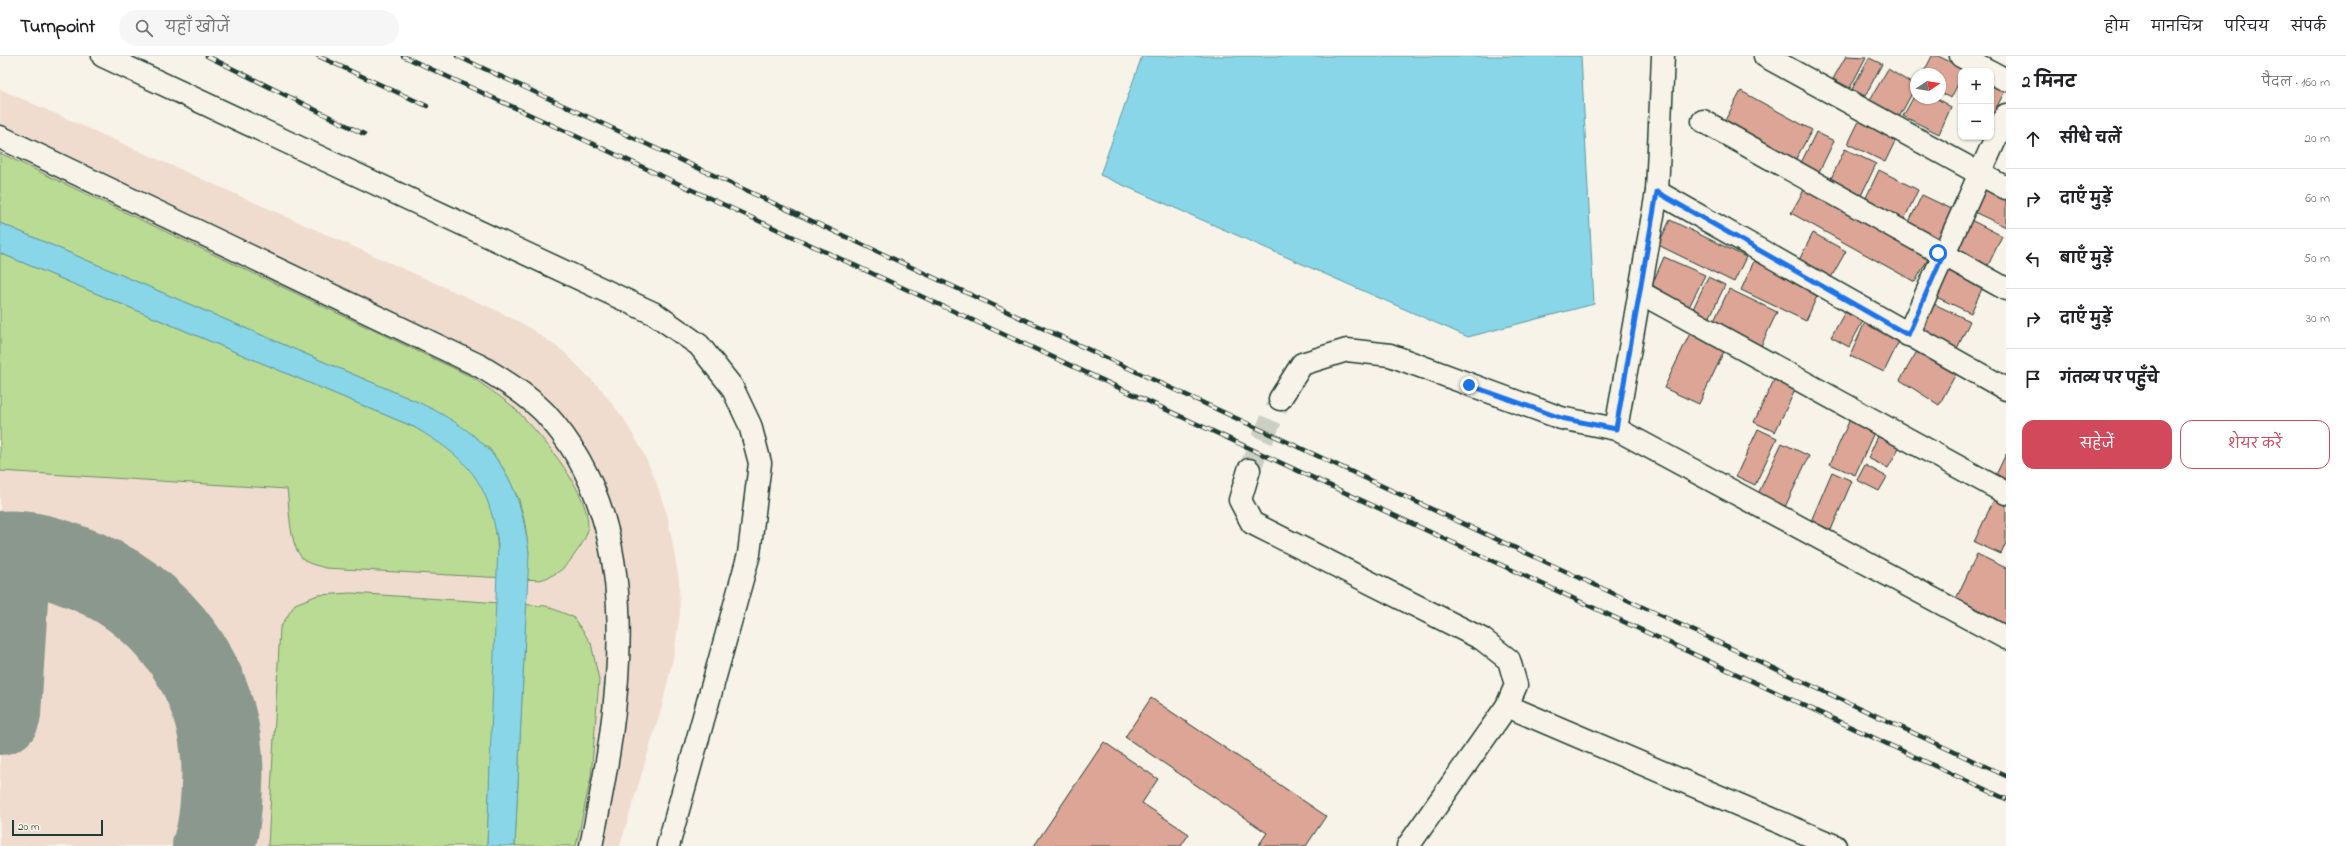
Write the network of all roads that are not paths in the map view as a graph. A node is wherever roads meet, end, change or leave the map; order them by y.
1 (104, 56) edge
2 (1663, 56) edge
3 (1764, 56) edge
4 (1961, 56) edge
5 (1983, 68) edge
6 (1994, 74) edge
7 (2006, 80) edge
8 (2006, 115) edge
9 (1703, 121) dead end
10 (0, 137) edge
11 (1979, 174) junction
12 (2006, 188) edge
13 (1657, 192) junction
14 (1943, 255) junction
15 (2006, 289) edge
16 (1639, 292) junction
17 (1908, 335) junction
18 (2006, 389) edge
19 (1280, 399) tunnel mouth
20 (1616, 429) junction
21 (1249, 470) tunnel mouth
22 (2006, 493) edge
23 (2006, 638) edge
24 (1507, 706) junction
25 (591, 846) edge
26 (668, 846) edge
27 (1408, 846) edge
28 (1835, 846) edge

1 - 26 street
2 - 13 street
3 - 11 street
4 - 5 street
6 - 7 street
8 - 11 street
9 - 14 street
10 - 25 street
11 - 12 street
11 - 14 street
13 - 16 street
13 - 17 street
14 - 15 street
14 - 17 street
16 - 20 street
16 - 22 street
17 - 18 street
19 - 20 street
20 - 23 street
21 - 24 street
24 - 27 street
24 - 28 street

